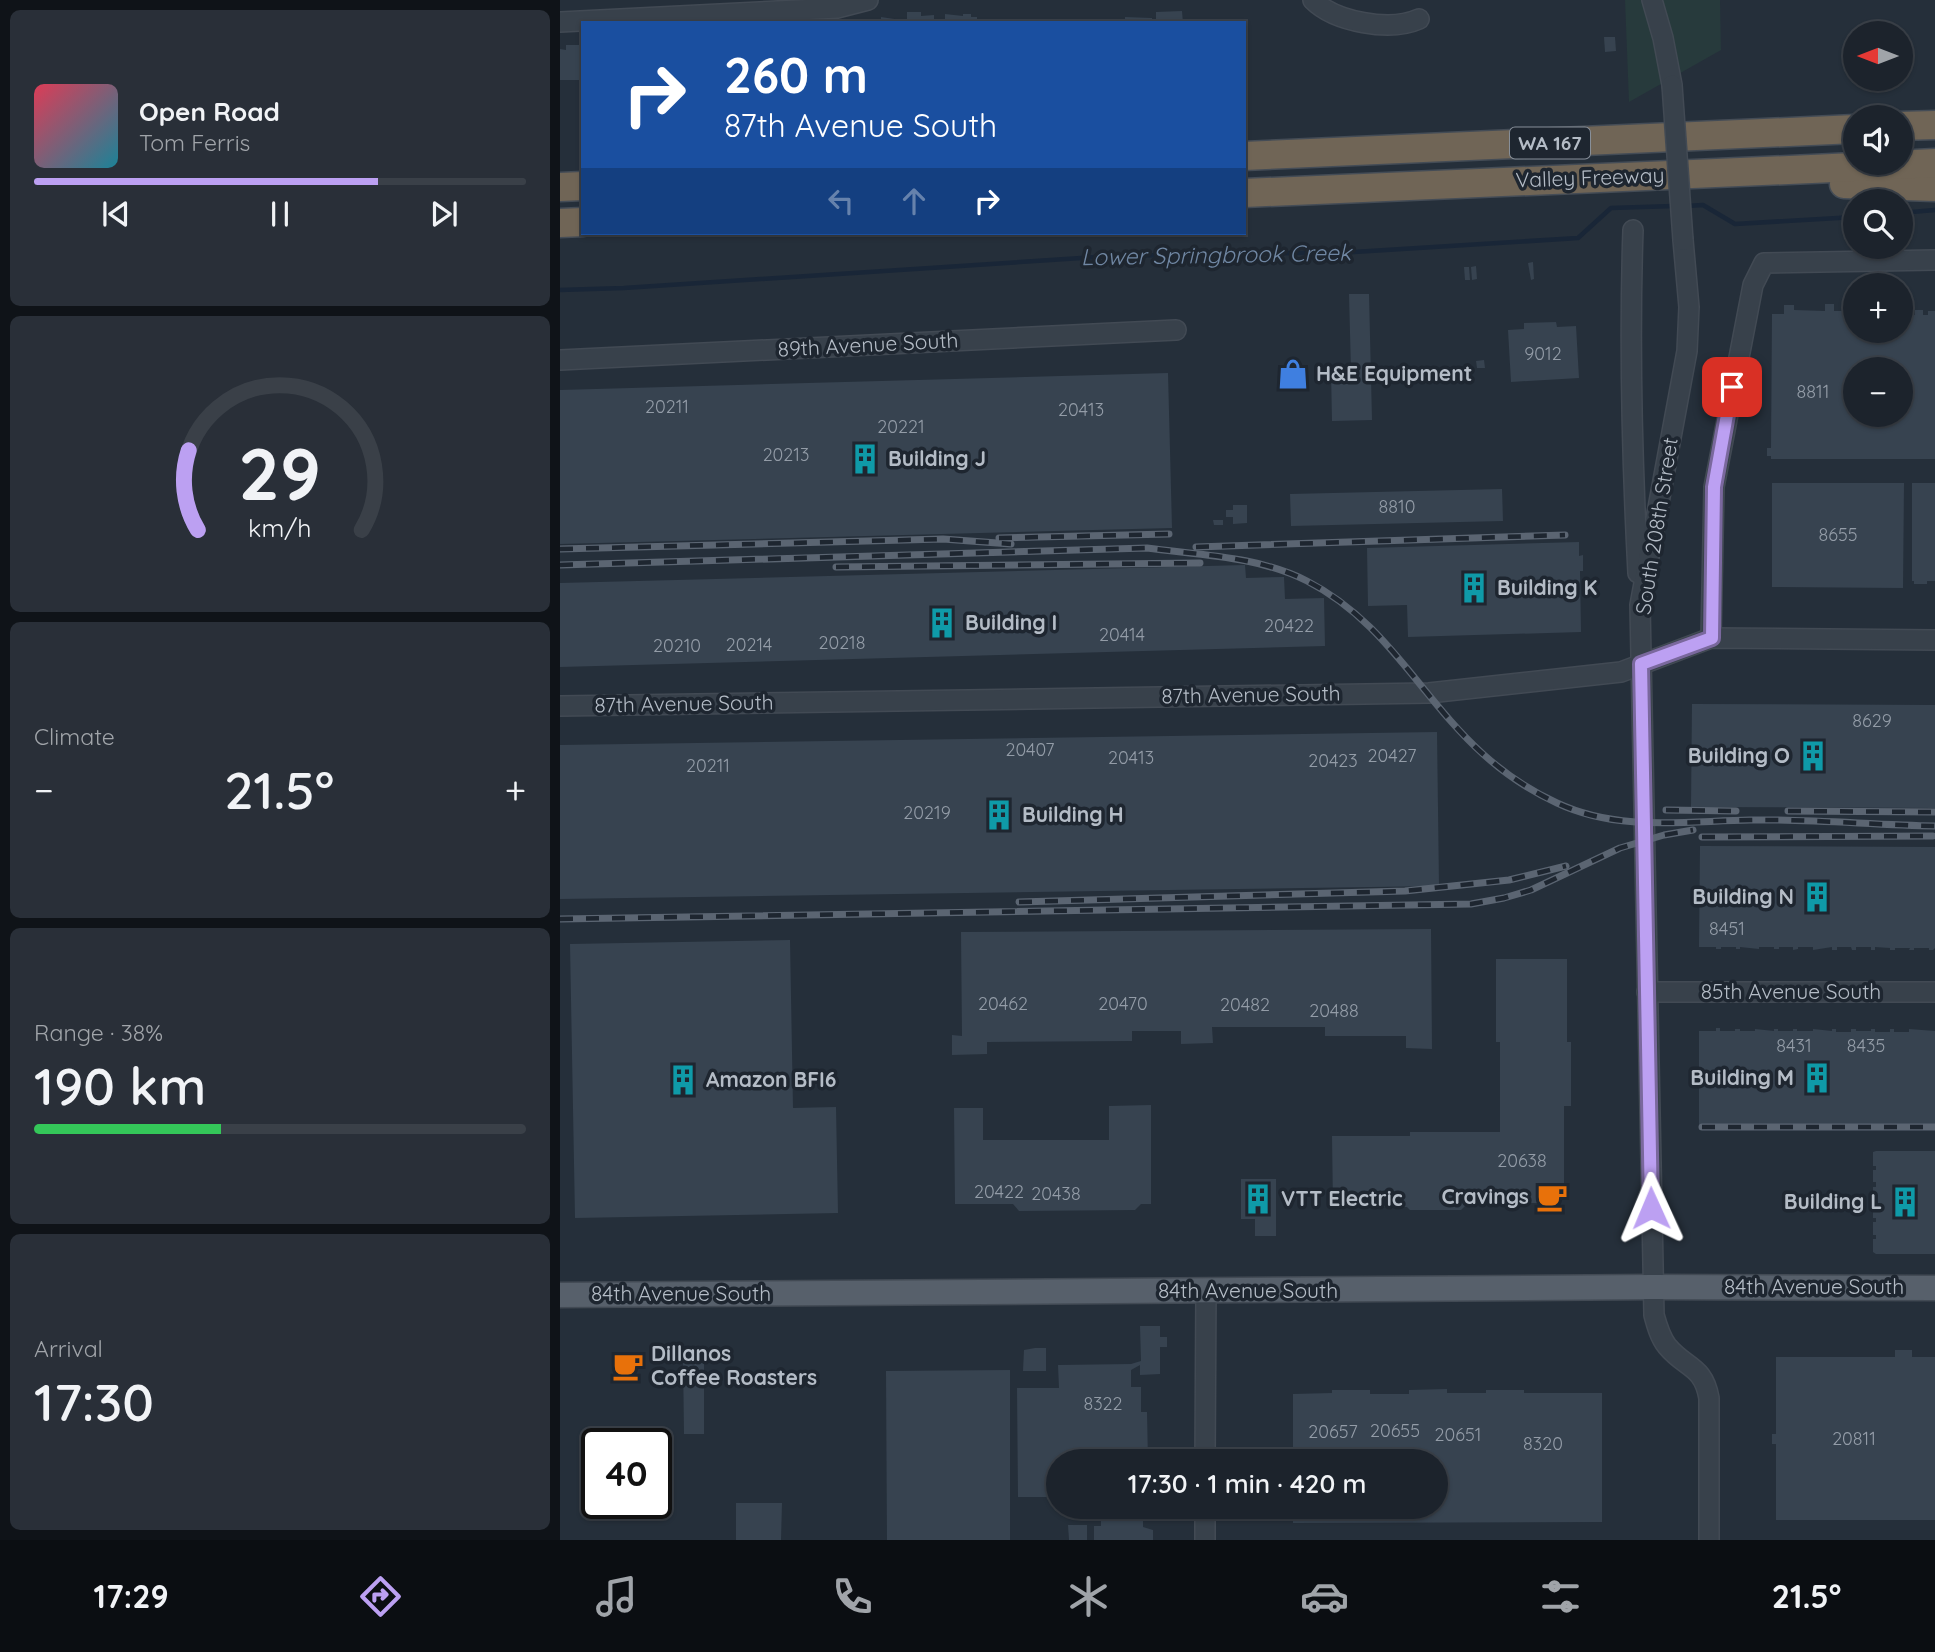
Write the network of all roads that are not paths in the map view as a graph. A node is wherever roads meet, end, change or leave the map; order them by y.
1 (868, 0) edge
2 (1313, 0) edge
3 (1653, 0) edge
4 (1419, 19) dead end
5 (560, 22) edge
6 (1935, 125) edge
7 (1913, 126) edge
8 (1843, 130) edge
9 (1246, 156) edge
10 (1935, 163) edge
11 (1730, 174) junction
12 (581, 186) edge
13 (560, 187) edge
14 (1935, 187) edge
15 (1246, 192) edge
16 (581, 222) edge
17 (560, 223) edge
18 (1633, 230) dead end
19 (1935, 260) edge
20 (1175, 330) dead end
21 (560, 360) edge
22 (1640, 605) junction
23 (1712, 638) junction
24 (1935, 640) edge
25 (1641, 664) junction
26 (560, 706) edge
27 (1647, 992) junction
28 (1935, 992) edge
29 (1652, 1287) junction
30 (1935, 1287) edge
31 (1206, 1291) junction
32 (560, 1295) edge
33 (1205, 1449) edge
34 (1205, 1519) edge
35 (1205, 1540) edge
36 (1709, 1540) edge

1 - 5 street
2 - 4 street
3 - 22 street, South 208th Street, bridge
6 - 7 highway
8 - 9 highway, Valley Freeway / WA 167
10 - 11 highway, Valley Freeway / WA 167
11 - 14 highway
11 - 15 highway, Valley Freeway / WA 167
12 - 13 highway
16 - 17 highway
18 - 22 street
19 - 23 street
20 - 21 street, 89th Avenue South
22 - 25 street, South 208th Street
23 - 24 street, 87th Avenue South
23 - 25 street, 87th Avenue South
25 - 26 street, 87th Avenue South
25 - 27 street, South 208th Street
27 - 28 street, 85th Avenue South
27 - 29 street, South 208th Street
29 - 30 main road, 84th Avenue South
29 - 31 main road, 84th Avenue South
29 - 36 street, South 208th Street
31 - 32 main road, 84th Avenue South
31 - 33 street
34 - 35 street

